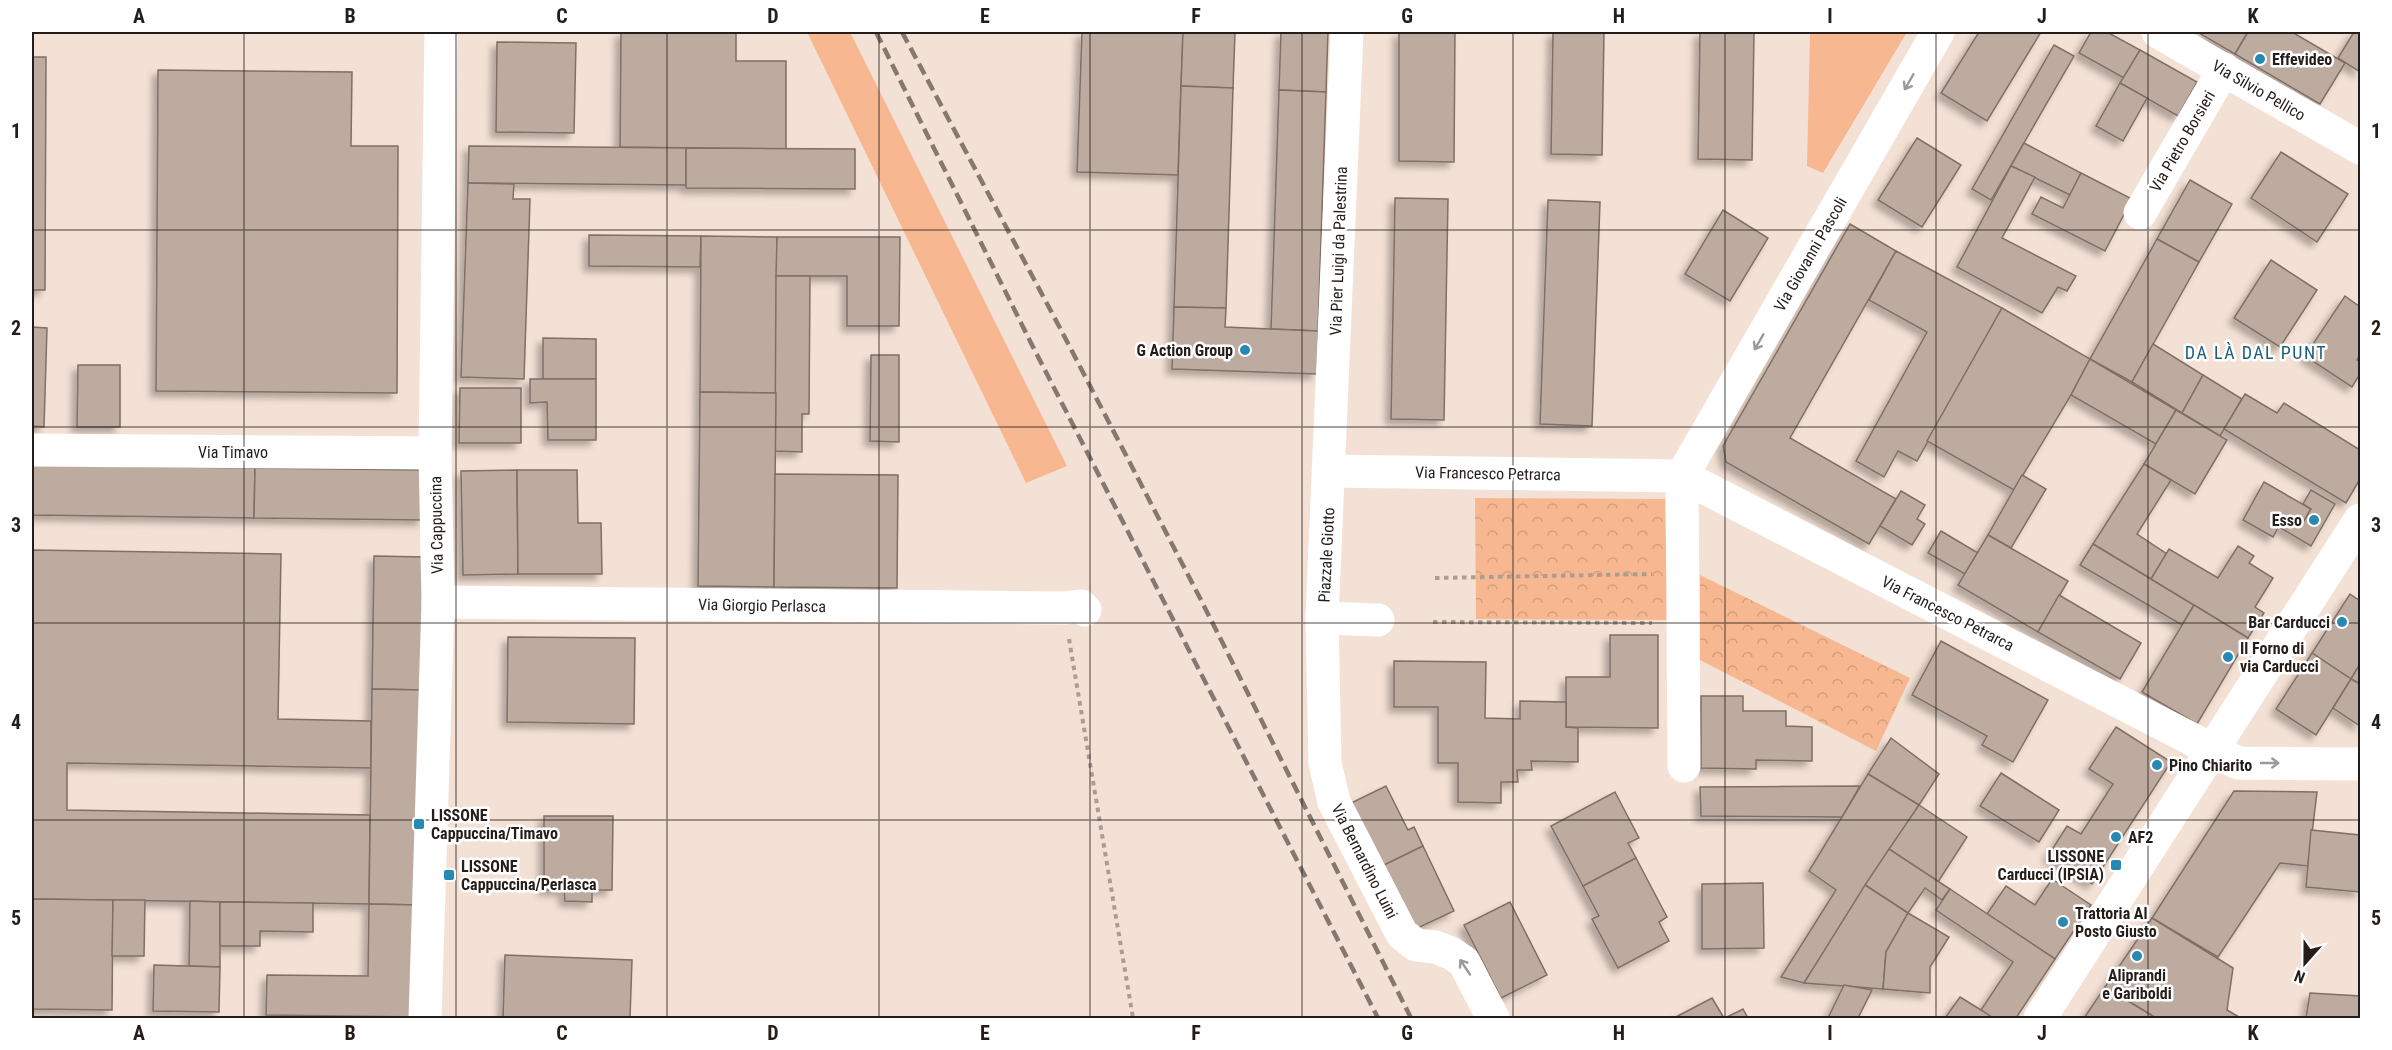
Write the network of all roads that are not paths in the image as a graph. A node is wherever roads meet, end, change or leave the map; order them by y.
1 (441, 32) edge
2 (1347, 32) edge
3 (1938, 32) edge
4 (2158, 32) edge
5 (2224, 69) junction
6 (2361, 148) edge
7 (2140, 213) dead end
8 (32, 450) edge
9 (435, 453) junction
10 (1330, 471) junction
11 (1682, 476) junction
12 (2361, 520) edge
13 (438, 602) junction
14 (1074, 609) road end
15 (1322, 618) junction
16 (1378, 620) dead end
17 (2215, 750) junction
18 (2361, 764) edge
19 (1684, 766) dead end
20 (425, 1018) edge
21 (1493, 1018) edge
22 (2040, 1018) edge

1 - 9 street, Via Cappuccina
2 - 10 street, Via Pier Luigi da Palestrina
3 -> 11 street, Via Giovanni Pascoli
4 - 5 street, Via Silvio Pellico
5 - 6 street, Via Silvio Pellico
5 - 7 street, Via Pietro Borsieri
8 - 9 street, Via Timavo
9 - 13 street, Via Cappuccina
10 - 11 street, Via Francesco Petrarca
10 - 15 street, Piazzale Giotto
11 - 17 street, Via Francesco Petrarca
11 - 19 street
12 - 17 street
13 - 14 street, Via Giorgio Perlasca
13 - 20 street, Via Cappuccina
15 - 16 street, Piazzale Giotto
21 -> 15 street, Via Bernardino Luini
17 -> 18 street, Via Francesco Petrarca
17 - 22 street

